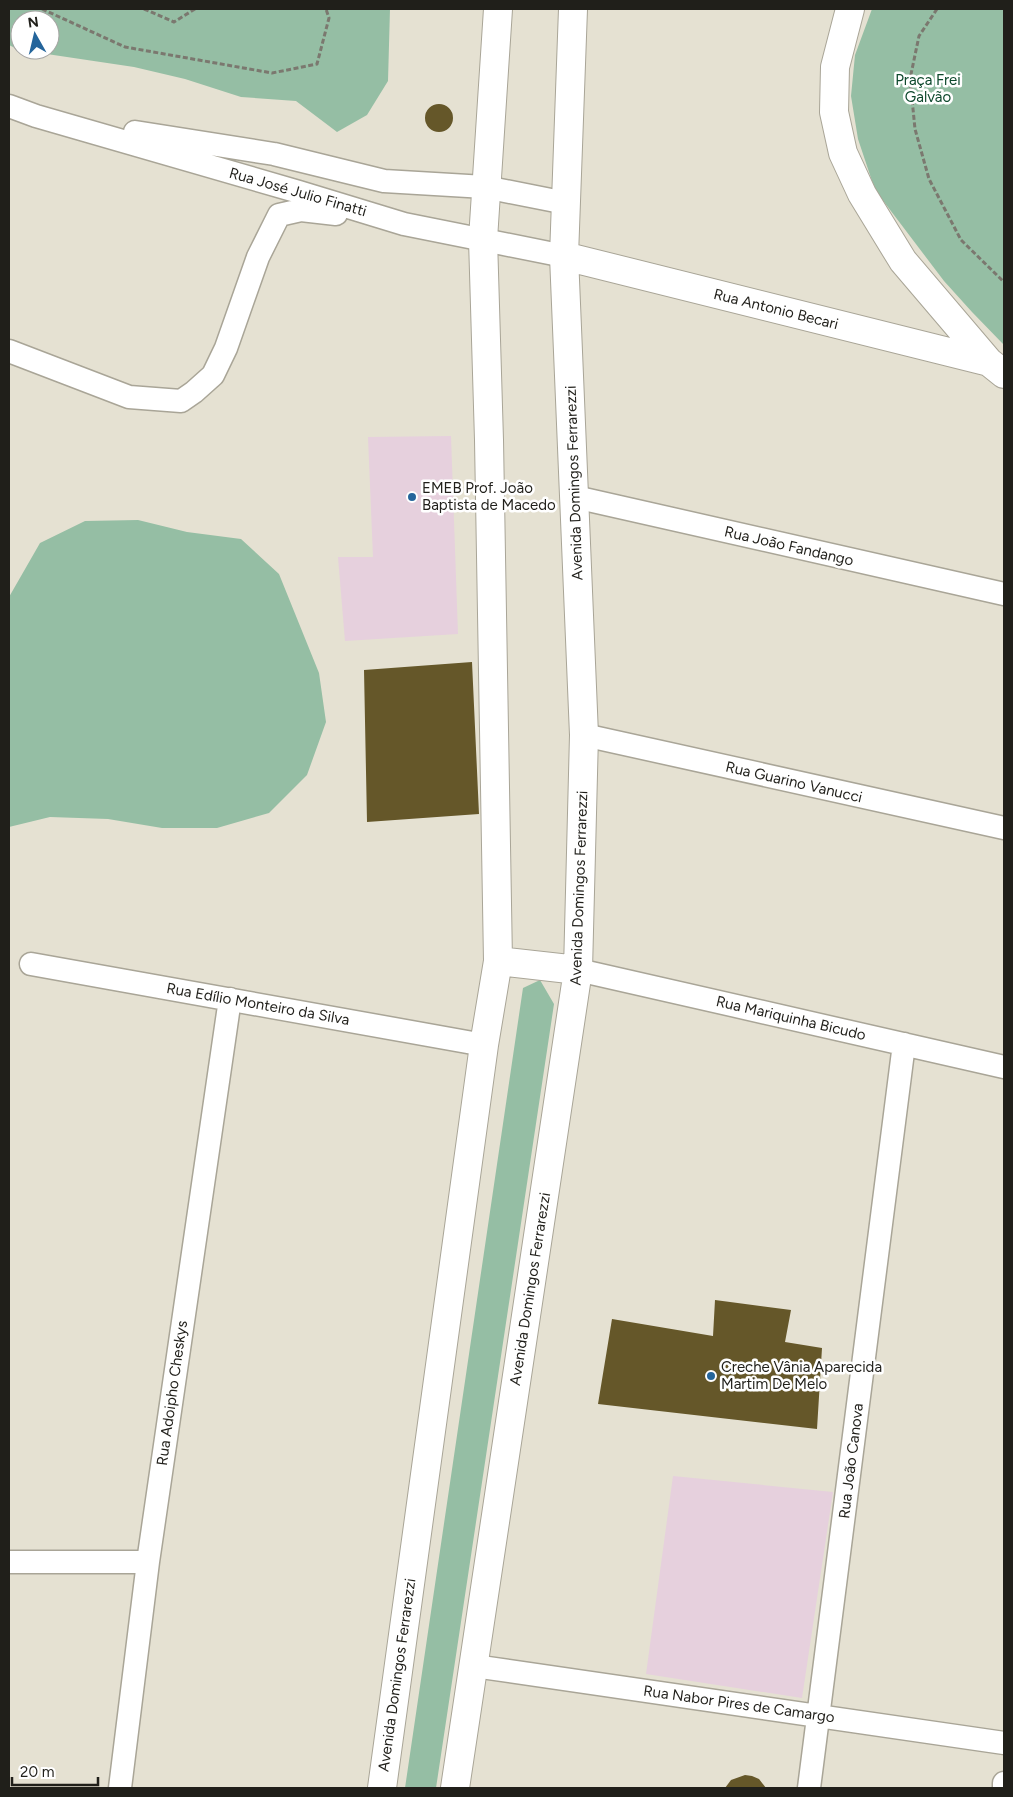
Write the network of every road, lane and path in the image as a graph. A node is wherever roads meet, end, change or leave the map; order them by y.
1 (42, 9) edge
2 (144, 9) edge
3 (195, 9) edge
4 (326, 9) edge
5 (498, 9) edge
6 (573, 9) edge
7 (850, 9) edge
8 (937, 9) edge
9 (9, 106) edge
10 (36, 116) junction
11 (485, 187) junction
12 (566, 203) junction
13 (404, 224) junction
14 (483, 239) junction
15 (564, 256) junction
16 (1004, 282) edge
17 (9, 351) edge
18 (997, 368) edge
19 (575, 497) junction
20 (1004, 594) edge
21 (584, 735) junction
22 (1004, 828) edge
23 (498, 961) junction
24 (31, 964) dead end
25 (578, 970) junction
26 (230, 999) junction
27 (484, 1044) junction
28 (904, 1044) junction
29 (1004, 1067) edge
30 (9, 1562) edge
31 (148, 1562) junction
32 (474, 1666) junction
33 (818, 1716) junction
34 (1004, 1743) edge
35 (1004, 1783) edge
36 (120, 1788) edge
37 (382, 1788) edge
38 (455, 1788) edge
39 (809, 1788) edge
40 (1004, 1788) edge

1 - 4 path
2 - 3 path
5 - 11 main road, Avenida Domingos Ferrarezzi
6 - 12 main road, Avenida Domingos Ferrarezzi
7 - 18 main road
8 - 16 path
9 - 10 street, Rua José Julio Finatti
10 - 11 street, Rua José Julio Finatti
10 - 13 street, Rua José Julio Finatti
11 - 12 street, Rua José Julio Finatti
11 - 14 main road, Avenida Domingos Ferrarezzi
12 - 15 main road, Avenida Domingos Ferrarezzi
13 - 14 street, Rua José Julio Finatti
13 - 17 street
14 - 15 street, Rua José Julio Finatti
14 - 23 main road, Avenida Domingos Ferrarezzi
15 - 18 main road, Rua Antonio Becari
15 - 19 main road, Avenida Domingos Ferrarezzi
19 - 20 street, Rua João Fandango
19 - 21 main road, Avenida Domingos Ferrarezzi
21 - 22 street, Rua Guarino Vanucci
21 - 25 main road, Avenida Domingos Ferrarezzi
23 - 25 main road
23 - 27 main road, Avenida Domingos Ferrarezzi
24 - 26 street, Rua Edílio Monteiro da Silva
25 - 28 street, Rua Mariquinha Bicudo
25 - 32 main road, Avenida Domingos Ferrarezzi
26 - 27 street, Rua Edílio Monteiro da Silva
26 - 31 street, Rua Adoipho Cheskys
27 - 37 main road, Avenida Domingos Ferrarezzi
28 - 29 street, Rua Mariquinha Bicudo
28 - 33 street, Rua João Canova
30 - 31 street
31 - 36 street, Rua Adoipho Cheskys
32 - 33 street, Rua Nabor Pires de Camargo
32 - 38 main road, Avenida Domingos Ferrarezzi
33 - 34 street, Rua Nabor Pires de Camargo
33 - 39 street, Rua João Canova
35 - 40 street

